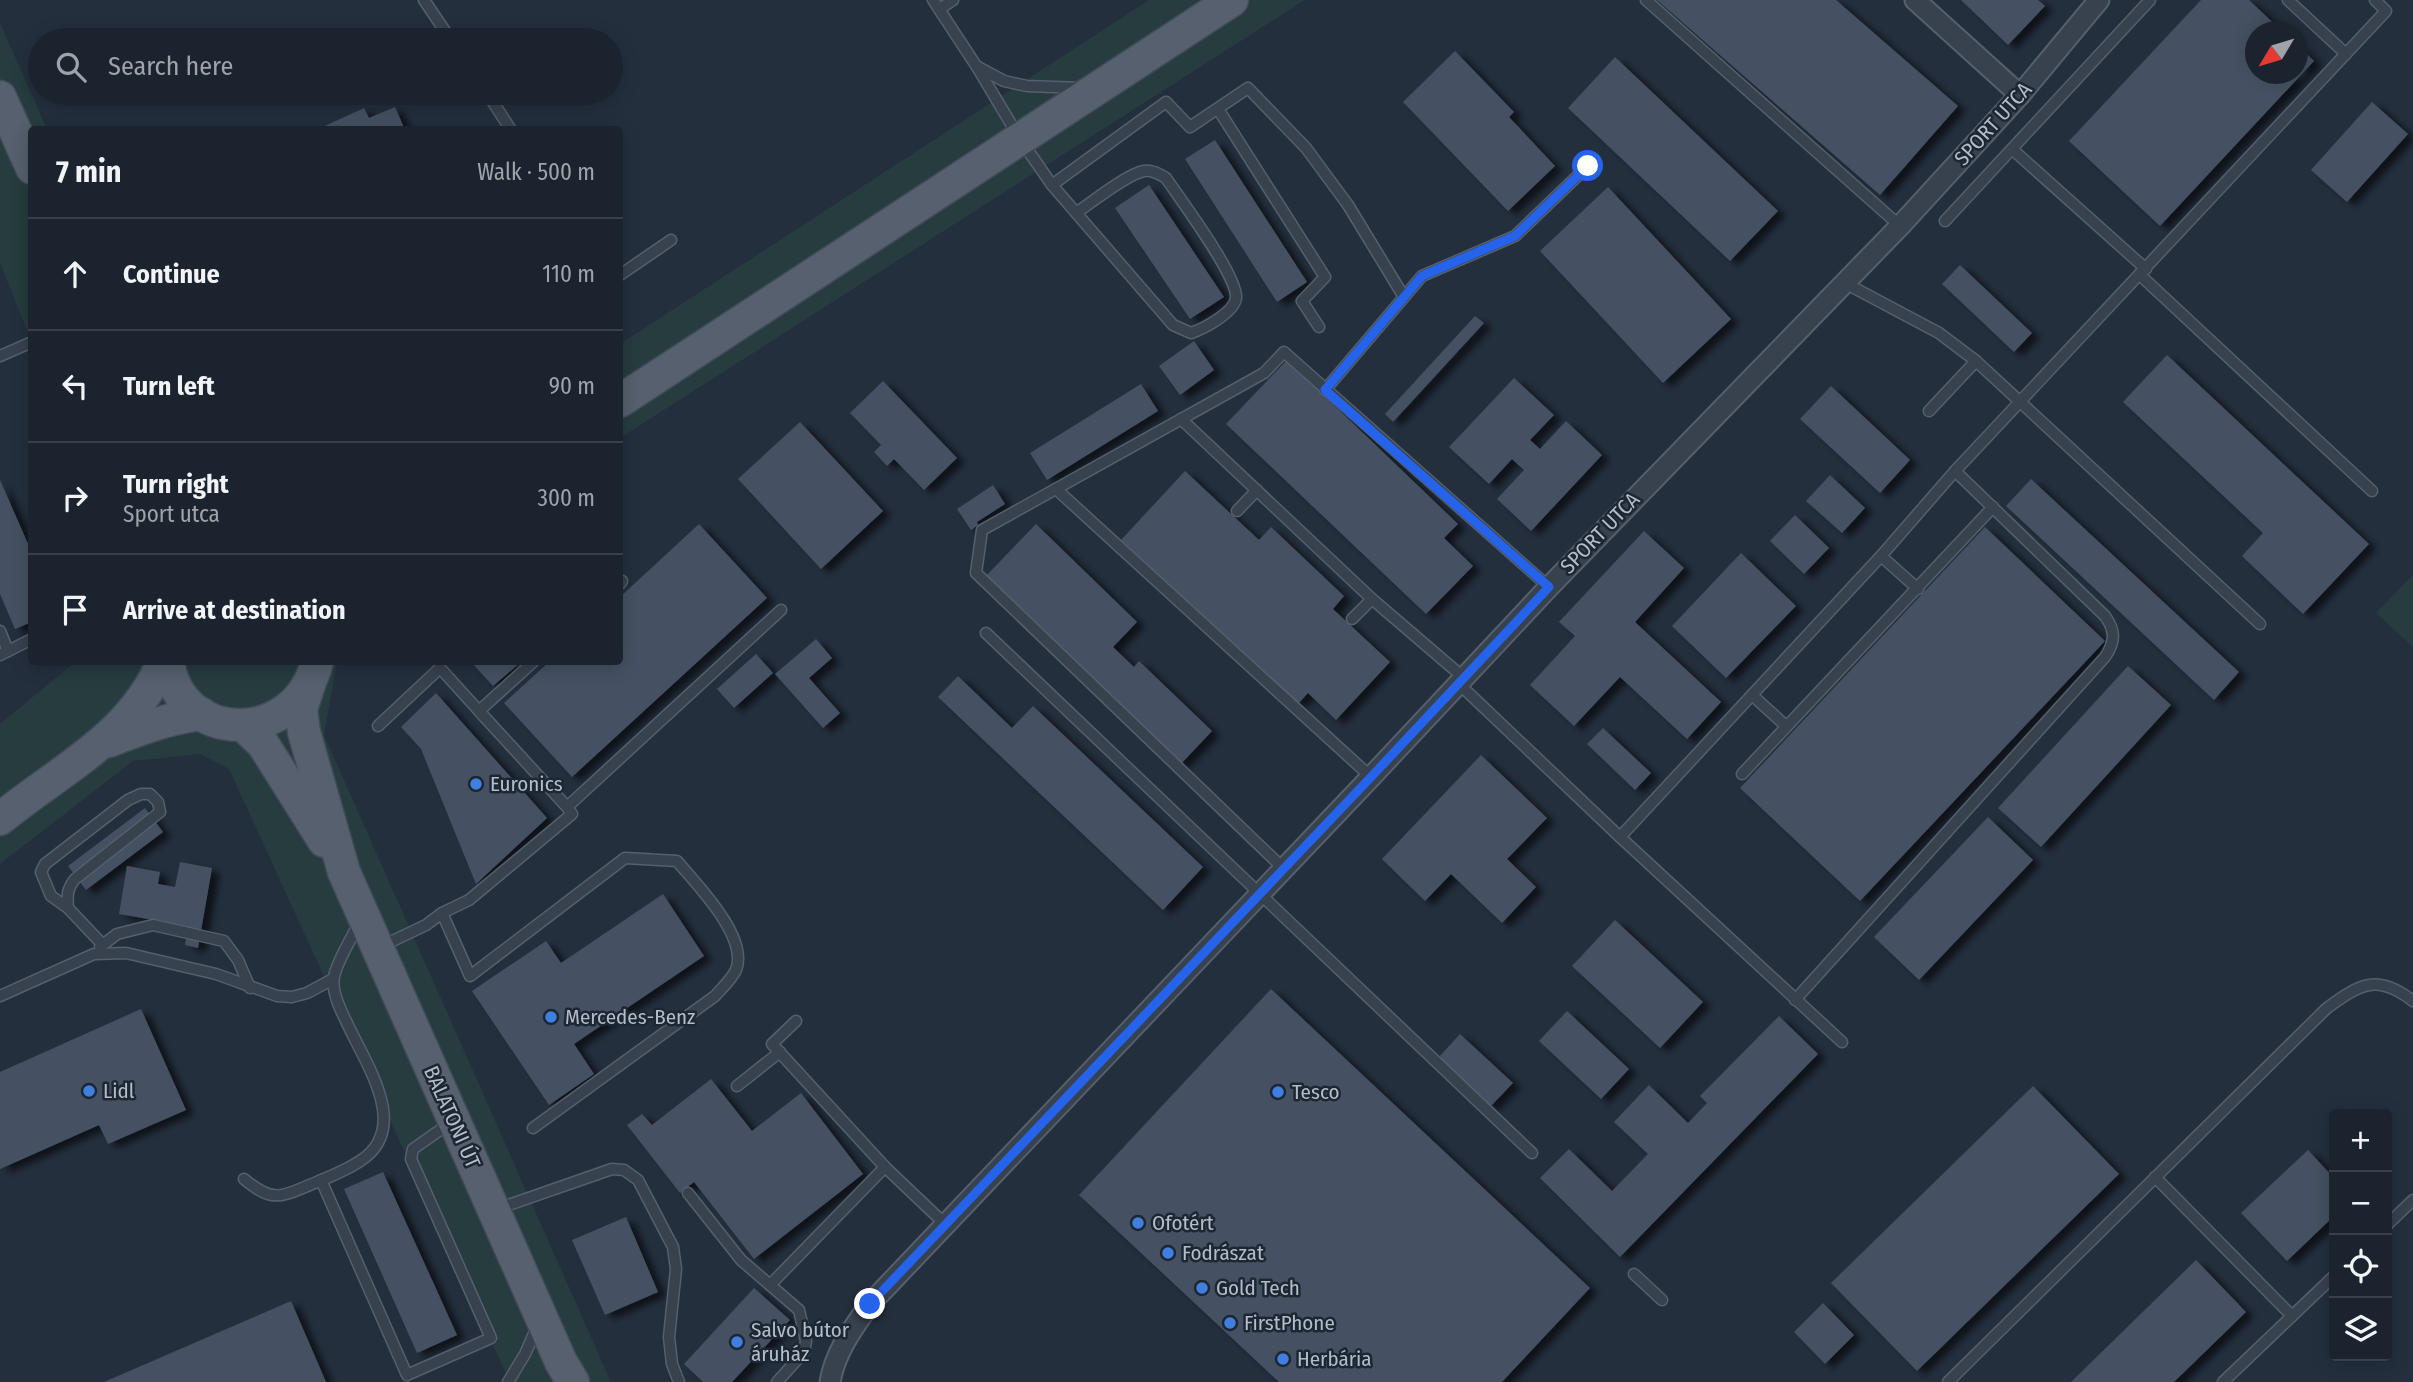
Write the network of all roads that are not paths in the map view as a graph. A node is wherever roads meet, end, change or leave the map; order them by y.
1 (424, 0) edge
2 (933, 0) edge
3 (953, 0) edge
4 (1232, 0) edge
5 (1646, 0) edge
6 (1915, 0) edge
7 (2099, 0) edge
8 (2150, 0) edge
9 (2288, 0) edge
10 (2375, 0) edge
11 (940, 9) junction
12 (443, 28) edge
13 (2346, 54) junction
14 (977, 67) junction
15 (1096, 89) junction
16 (2020, 95) junction
17 (0, 97) edge
18 (494, 105) edge
19 (1218, 109) junction
20 (508, 126) edge
21 (1020, 139) junction
22 (2012, 149) junction
23 (28, 159) edge
24 (1588, 166) dead end
25 (1052, 185) junction
26 (1076, 213) junction
27 (1945, 221) dead end
28 (1900, 226) junction
29 (671, 240) dead end
30 (2143, 272) junction
31 (623, 273) edge
32 (1843, 282) junction
33 (1404, 297) junction
34 (1319, 327) dead end
35 (28, 344) edge
36 (0, 356) edge
37 (1976, 361) junction
38 (1325, 390) junction
39 (623, 399) edge
40 (2022, 402) junction
41 (1929, 411) dead end
42 (1181, 419) junction
43 (1955, 471) junction
44 (1056, 489) junction
45 (1257, 490) junction
46 (2372, 491) dead end
47 (1993, 507) junction
48 (1237, 512) dead end
49 (1881, 556) junction
50 (1549, 587) junction
51 (1918, 589) junction
52 (1373, 598) junction
53 (781, 610) dead end
54 (1352, 619) dead end
55 (2260, 624) dead end
56 (0, 631) edge
57 (986, 633) dead end
58 (28, 641) edge
59 (4, 653) edge
60 (164, 665) edge
61 (167, 665) edge
62 (530, 665) edge
63 (313, 673) edge
64 (1461, 680) junction
65 (1752, 695) junction
66 (479, 711) junction
67 (202, 714) junction
68 (243, 725) junction
69 (378, 726) dead end
70 (1786, 726) junction
71 (101, 745) junction
72 (1742, 774) dead end
73 (1371, 777) junction
74 (567, 807) junction
75 (0, 819) edge
76 (1620, 837) junction
77 (1283, 869) junction
78 (344, 872) junction
79 (1258, 894) junction
80 (68, 908) junction
81 (442, 913) junction
82 (362, 914) junction
83 (102, 944) junction
84 (377, 948) junction
85 (94, 954) junction
86 (333, 979) junction
87 (250, 988) junction
88 (0, 996) edge
89 (1795, 1000) junction
90 (2413, 1001) edge
91 (796, 1021) dead end
92 (1842, 1042) dead end
93 (780, 1052) junction
94 (737, 1086) dead end
95 (454, 1120) junction
96 (533, 1128) dead end
97 (1532, 1153) dead end
98 (885, 1167) junction
99 (2155, 1177) junction
100 (244, 1179) dead end
101 (321, 1180) junction
102 (688, 1193) dead end
103 (2413, 1200) edge
104 (494, 1210) junction
105 (2392, 1220) edge
106 (946, 1225) junction
107 (1634, 1274) dead end
108 (2329, 1281) edge
109 (770, 1285) junction
110 (1662, 1300) dead end
111 (2292, 1316) junction
112 (541, 1317) junction
113 (567, 1375) edge
114 (508, 1382) edge
115 (679, 1382) edge
116 (777, 1382) edge
117 (830, 1382) edge
118 (1948, 1382) edge
119 (2223, 1382) edge

1 - 12 lane
2 - 11 lane
3 - 11 lane
4 - 15 main road
5 - 28 lane
6 - 16 street
7 - 16 street, SPORT UTCA
8 - 22 lane
9 - 13 lane
10 - 13 lane
11 - 14 lane
13 - 30 lane
14 - 15 lane
14 - 21 lane
15 - 21 main road
16 - 28 street, SPORT UTCA
17 - 23 main road
18 - 20 lane
19 - 25 lane
19 - 33 lane
19 - 34 lane
21 - 25 lane
21 - 39 main road
22 - 27 lane
22 - 30 lane
24 - 33 lane
25 - 26 lane
26 - 26 lane
28 - 32 street, SPORT UTCA
29 - 31 lane
30 - 40 lane
30 - 46 lane
32 - 37 lane
32 - 50 street, SPORT UTCA
33 - 38 lane
35 - 36 lane
37 - 40 lane
37 - 41 lane
38 - 42 lane
38 - 50 lane
40 - 43 lane
40 - 55 lane
42 - 44 lane
42 - 45 lane
43 - 47 lane
43 - 49 lane
44 - 73 lane
44 - 77 lane
45 - 48 lane
45 - 52 lane
47 - 51 lane
47 - 89 lane
49 - 51 lane
49 - 65 lane
50 - 64 street, SPORT UTCA
51 - 70 lane
52 - 54 lane
52 - 64 lane
53 - 74 lane
56 - 59 lane
57 - 79 lane
58 - 59 lane
60 - 71 main road
61 - 67 main road
62 - 66 lane
63 - 68 main road
63 - 78 main road, BALATONI ÚT
64 - 73 street, SPORT UTCA
64 - 76 lane
65 - 70 lane
65 - 76 lane
66 - 69 lane
66 - 74 lane
67 - 68 main road
67 - 71 main road
68 - 78 main road, BALATONI ÚT
70 - 72 lane
71 - 75 main road
73 - 77 street, SPORT UTCA
74 - 81 lane
76 - 89 lane
77 - 79 street, SPORT UTCA
78 - 82 main road, BALATONI ÚT
79 - 97 lane
79 - 106 street, SPORT UTCA
80 - 80 lane
80 - 83 lane
81 - 84 lane
81 - 96 lane
82 - 84 main road, BALATONI ÚT
82 - 86 lane
83 - 85 lane
83 - 87 lane
84 - 95 main road, BALATONI ÚT
85 - 87 lane
85 - 88 lane
86 - 87 lane
86 - 101 lane
89 - 92 lane
90 - 99 lane
91 - 93 lane
93 - 94 lane
93 - 98 lane
95 - 101 lane
95 - 104 main road, BALATONI ÚT
98 - 106 lane
98 - 109 lane
99 - 111 lane
99 - 118 lane
100 - 101 lane
102 - 109 lane
103 - 105 lane
104 - 112 main road, BALATONI ÚT
104 - 115 lane
106 - 117 street, SPORT UTCA
107 - 110 lane
108 - 111 lane
109 - 116 lane
111 - 119 lane
112 - 113 main road, BALATONI ÚT
112 - 114 lane

